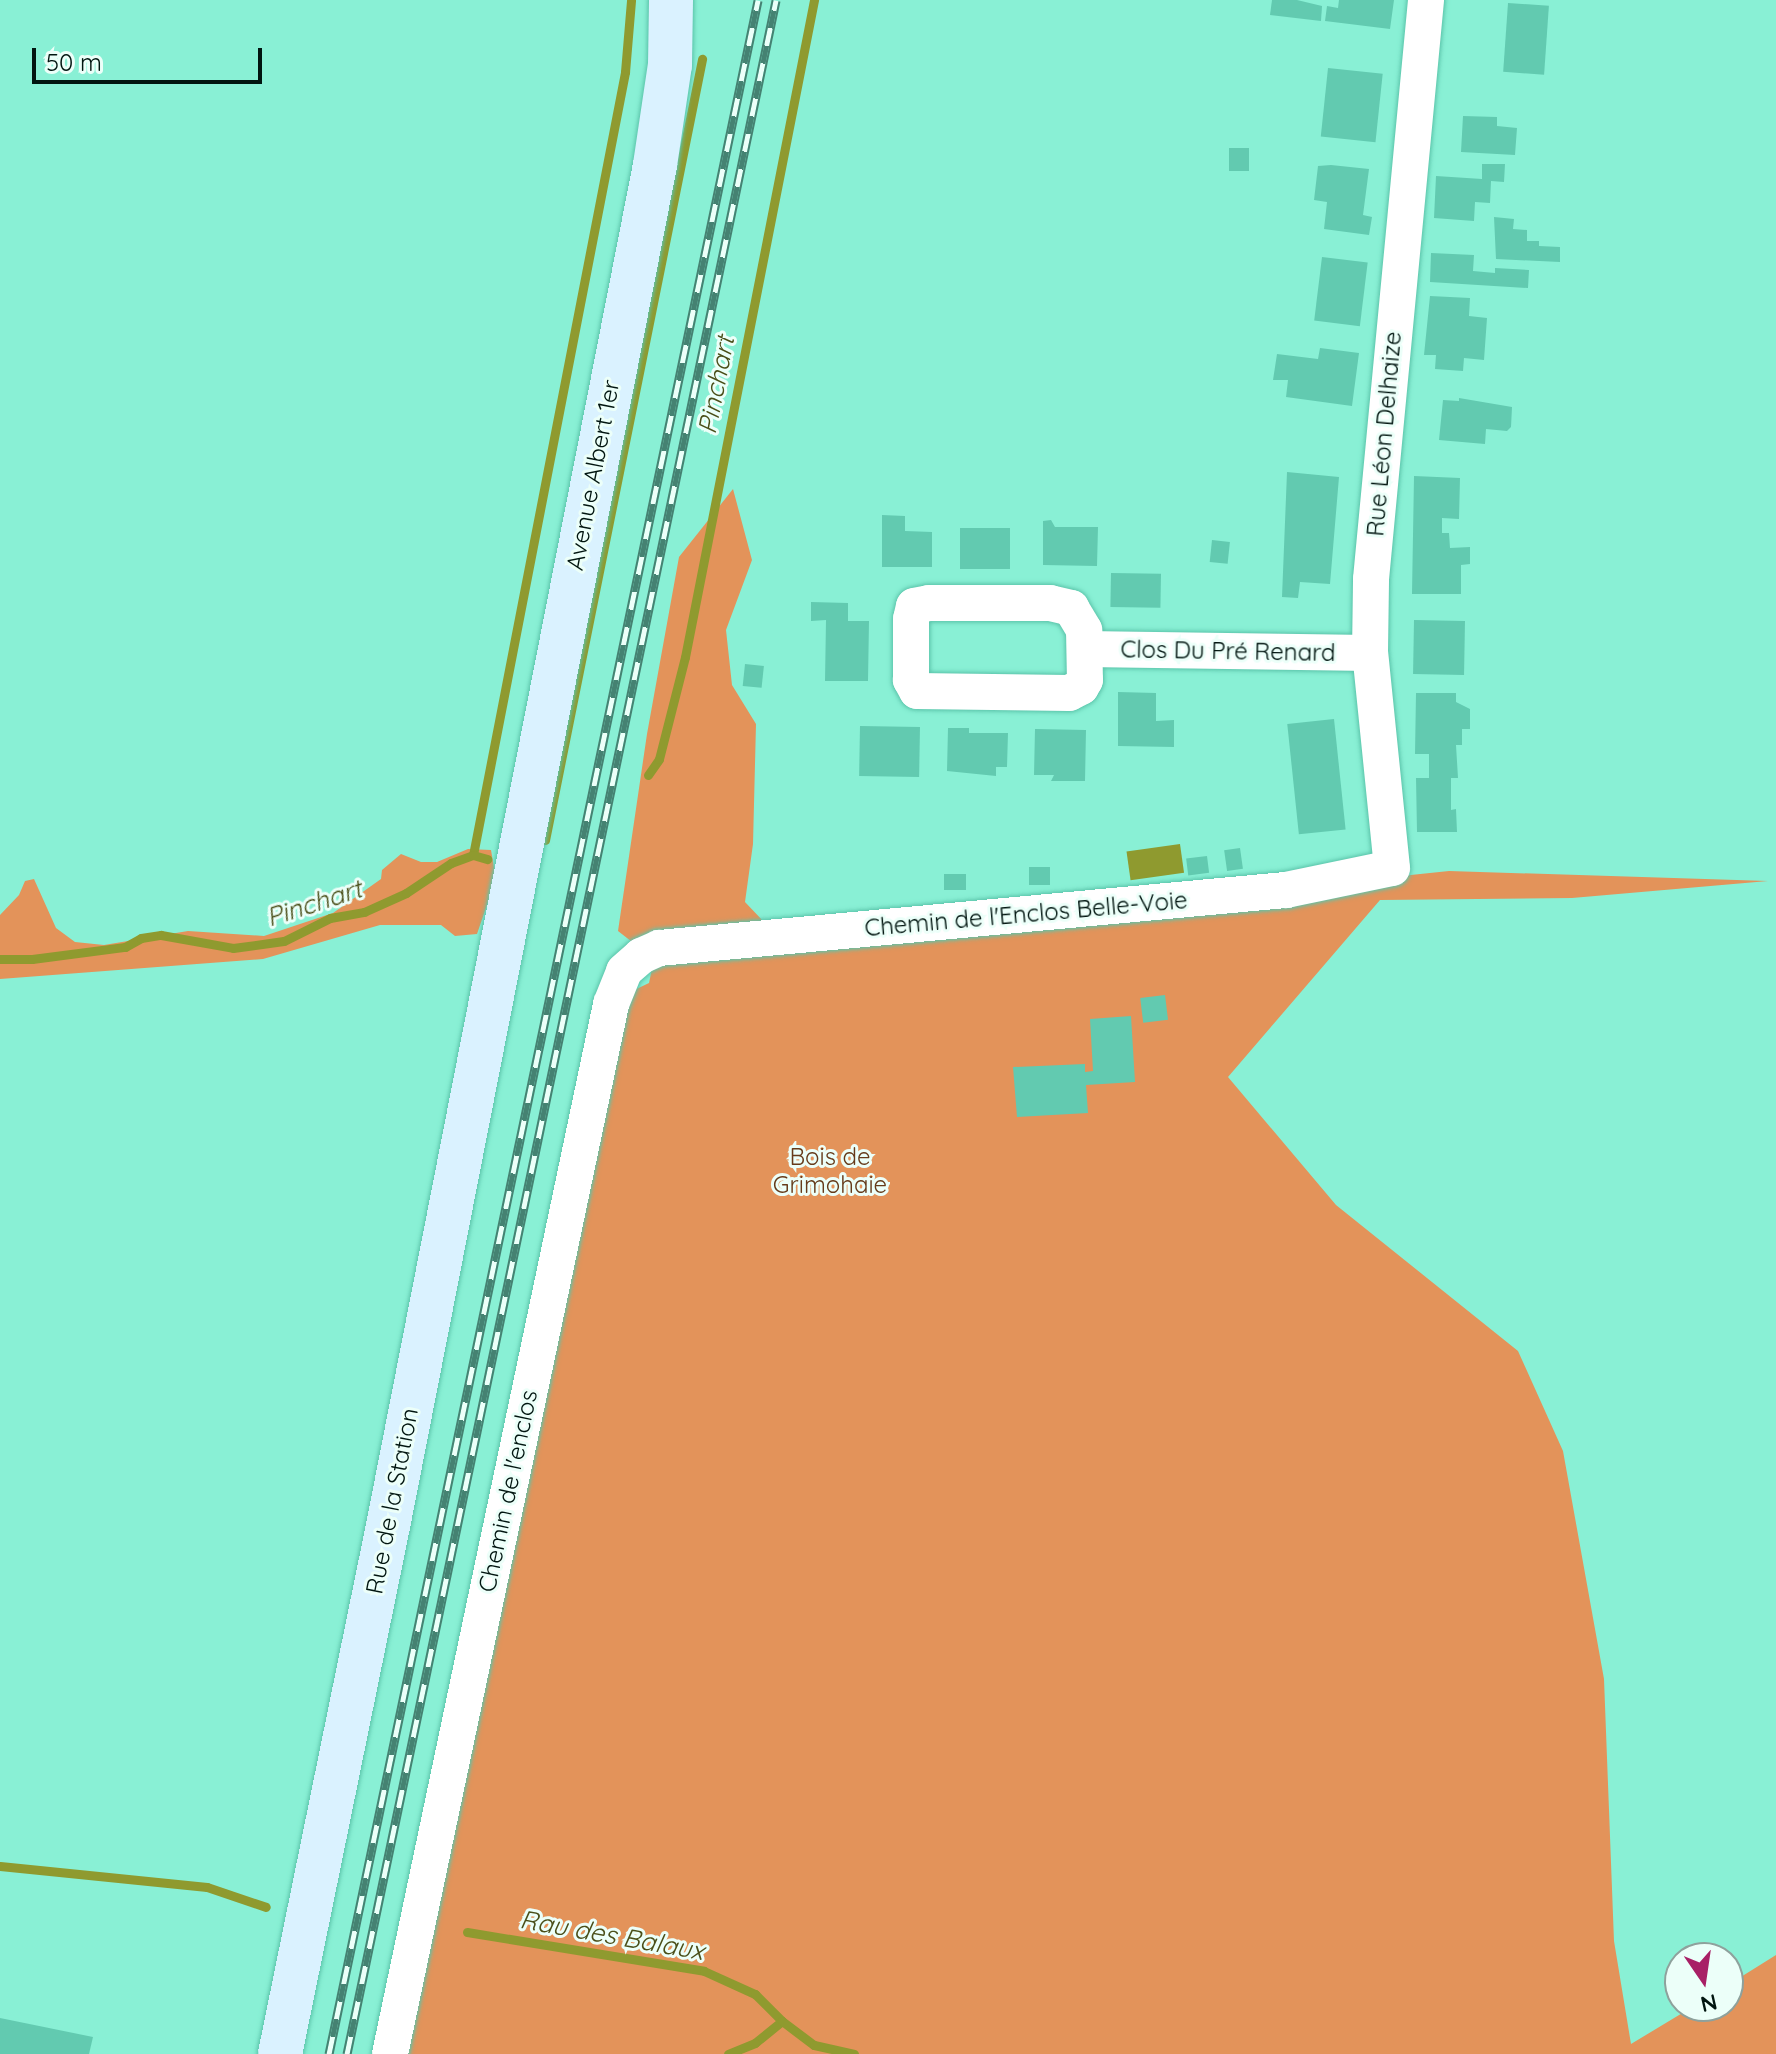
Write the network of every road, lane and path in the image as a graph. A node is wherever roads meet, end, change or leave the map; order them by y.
1 (671, 0) edge
2 (1426, 0) edge
3 (1085, 649) junction
4 (1370, 653) junction
5 (1392, 868) joint
6 (499, 947) joint
7 (659, 948) joint
8 (280, 2054) edge
9 (390, 2054) edge

1 - 6 main road, Avenue Albert 1er
2 - 4 street, Rue Léon Delhaize
3 - 3 street, Clos Du Pré Renard
3 - 4 street, Clos Du Pré Renard
4 - 5 street, Rue Léon Delhaize
5 - 7 street, Chemin de l'Enclos Belle-Voie
6 - 8 main road, Rue de la Station
7 - 9 street, Chemin de l'enclos

